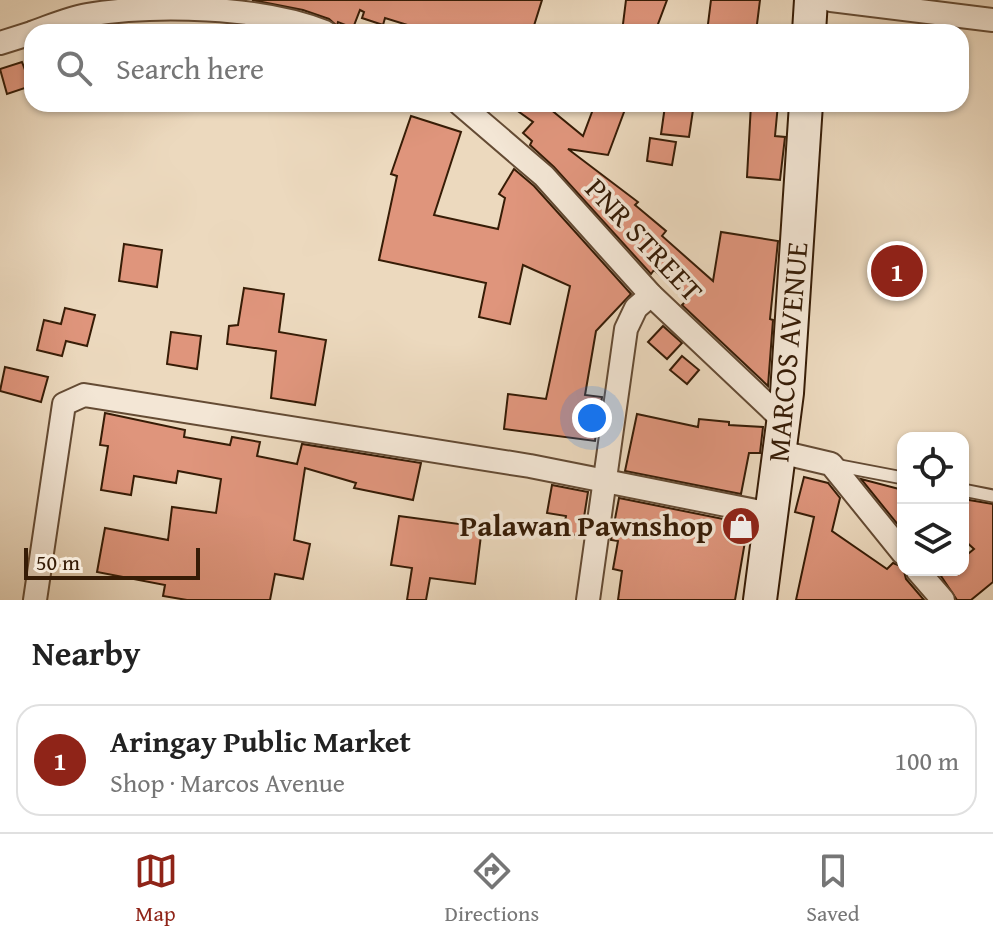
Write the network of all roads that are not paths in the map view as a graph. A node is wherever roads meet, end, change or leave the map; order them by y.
1 (811, 0) edge
2 (831, 0) edge
3 (205, 6) edge
4 (993, 20) edge
5 (57, 24) edge
6 (289, 24) edge
7 (810, 24) edge
8 (24, 35) edge
9 (0, 43) edge
10 (469, 112) edge
11 (806, 112) edge
12 (651, 295) junction
13 (782, 419) junction
14 (780, 452) junction
15 (831, 464) junction
16 (897, 477) edge
17 (605, 482) junction
18 (969, 491) edge
19 (993, 496) edge
20 (771, 514) junction
21 (897, 546) edge
22 (922, 576) edge
23 (35, 600) edge
24 (588, 600) edge
25 (760, 600) edge
26 (943, 600) edge

1 - 7 street
2 - 4 street
3 - 5 street
3 - 6 street
8 - 9 street
10 - 12 street, PNR STREET
11 - 13 street, MARCOS AVENUE
12 - 13 street, PNR STREET
12 - 17 street
13 - 14 street, MARCOS AVENUE
14 - 15 street
14 - 20 street, MARCOS AVENUE
15 - 16 lane
15 - 21 street
17 - 20 street
17 - 23 street
17 - 24 street
18 - 19 lane
20 - 25 street, MARCOS AVENUE
22 - 26 street

